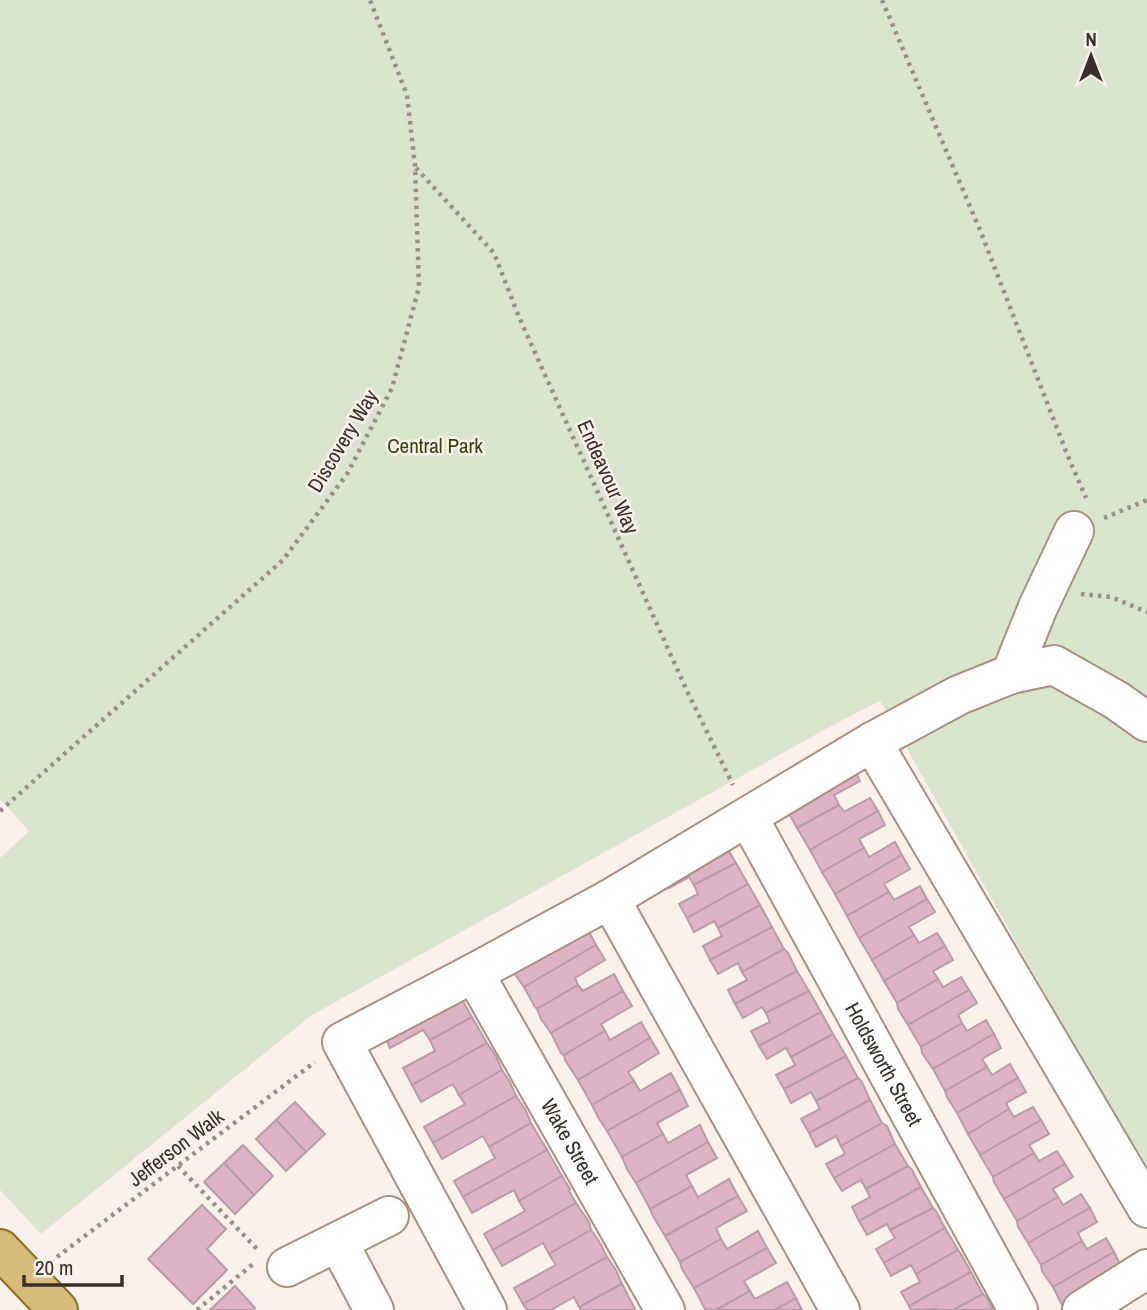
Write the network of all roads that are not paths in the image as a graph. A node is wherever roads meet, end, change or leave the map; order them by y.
1 (1086, 517) road end
2 (1011, 674) junction
3 (1147, 722) edge
4 (872, 742) junction
5 (748, 817) junction
6 (610, 899) junction
7 (474, 973) junction
8 (1147, 1208) edge
9 (388, 1216) dead end
10 (338, 1242) junction
11 (0, 1249) edge
12 (276, 1262) road end
13 (1147, 1269) edge
14 (58, 1310) edge
15 (374, 1310) edge
16 (487, 1310) edge
17 (664, 1310) edge
18 (839, 1310) edge
19 (1018, 1310) edge
20 (1082, 1310) edge

1 - 2 street
2 - 3 street
2 - 4 street
4 - 5 street
4 - 8 street
5 - 6 street
5 - 19 street, Holdsworth Street
6 - 7 street
6 - 18 street
7 - 16 street
7 - 17 street, Wake Street
9 - 10 street
10 - 12 street
10 - 15 street
11 - 14 main road
13 - 20 street

